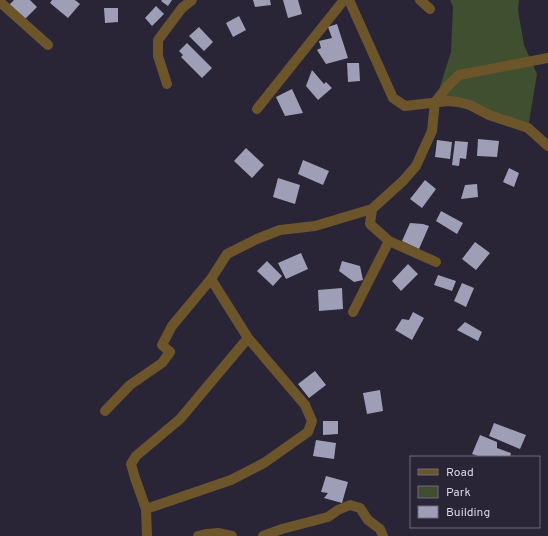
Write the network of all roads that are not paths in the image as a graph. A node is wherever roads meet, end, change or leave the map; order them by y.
1 (192, 0) edge
2 (344, 0) edge
3 (349, 0) edge
4 (420, 0) edge
5 (0, 2) edge
6 (430, 9) dead end
7 (48, 46) dead end
8 (548, 58) edge
9 (167, 84) dead end
10 (435, 102) junction
11 (258, 109) dead end
12 (548, 146) edge
13 (372, 209) junction
14 (389, 241) junction
15 (436, 262) dead end
16 (212, 278) junction
17 (353, 312) dead end
18 (248, 338) junction
19 (105, 411) dead end
20 (146, 509) junction
21 (147, 536) edge
22 (198, 536) edge
23 (232, 536) edge
24 (263, 536) edge
25 (383, 536) edge

1 - 9 street
2 - 11 street
3 - 10 street
4 - 6 street
5 - 7 street
8 - 10 street
10 - 12 street
10 - 13 street
13 - 14 street
13 - 16 street
14 - 15 street
14 - 17 street
16 - 18 street
16 - 19 street
18 - 20 street
18 - 20 street
20 - 21 street
22 - 23 street
24 - 25 street

